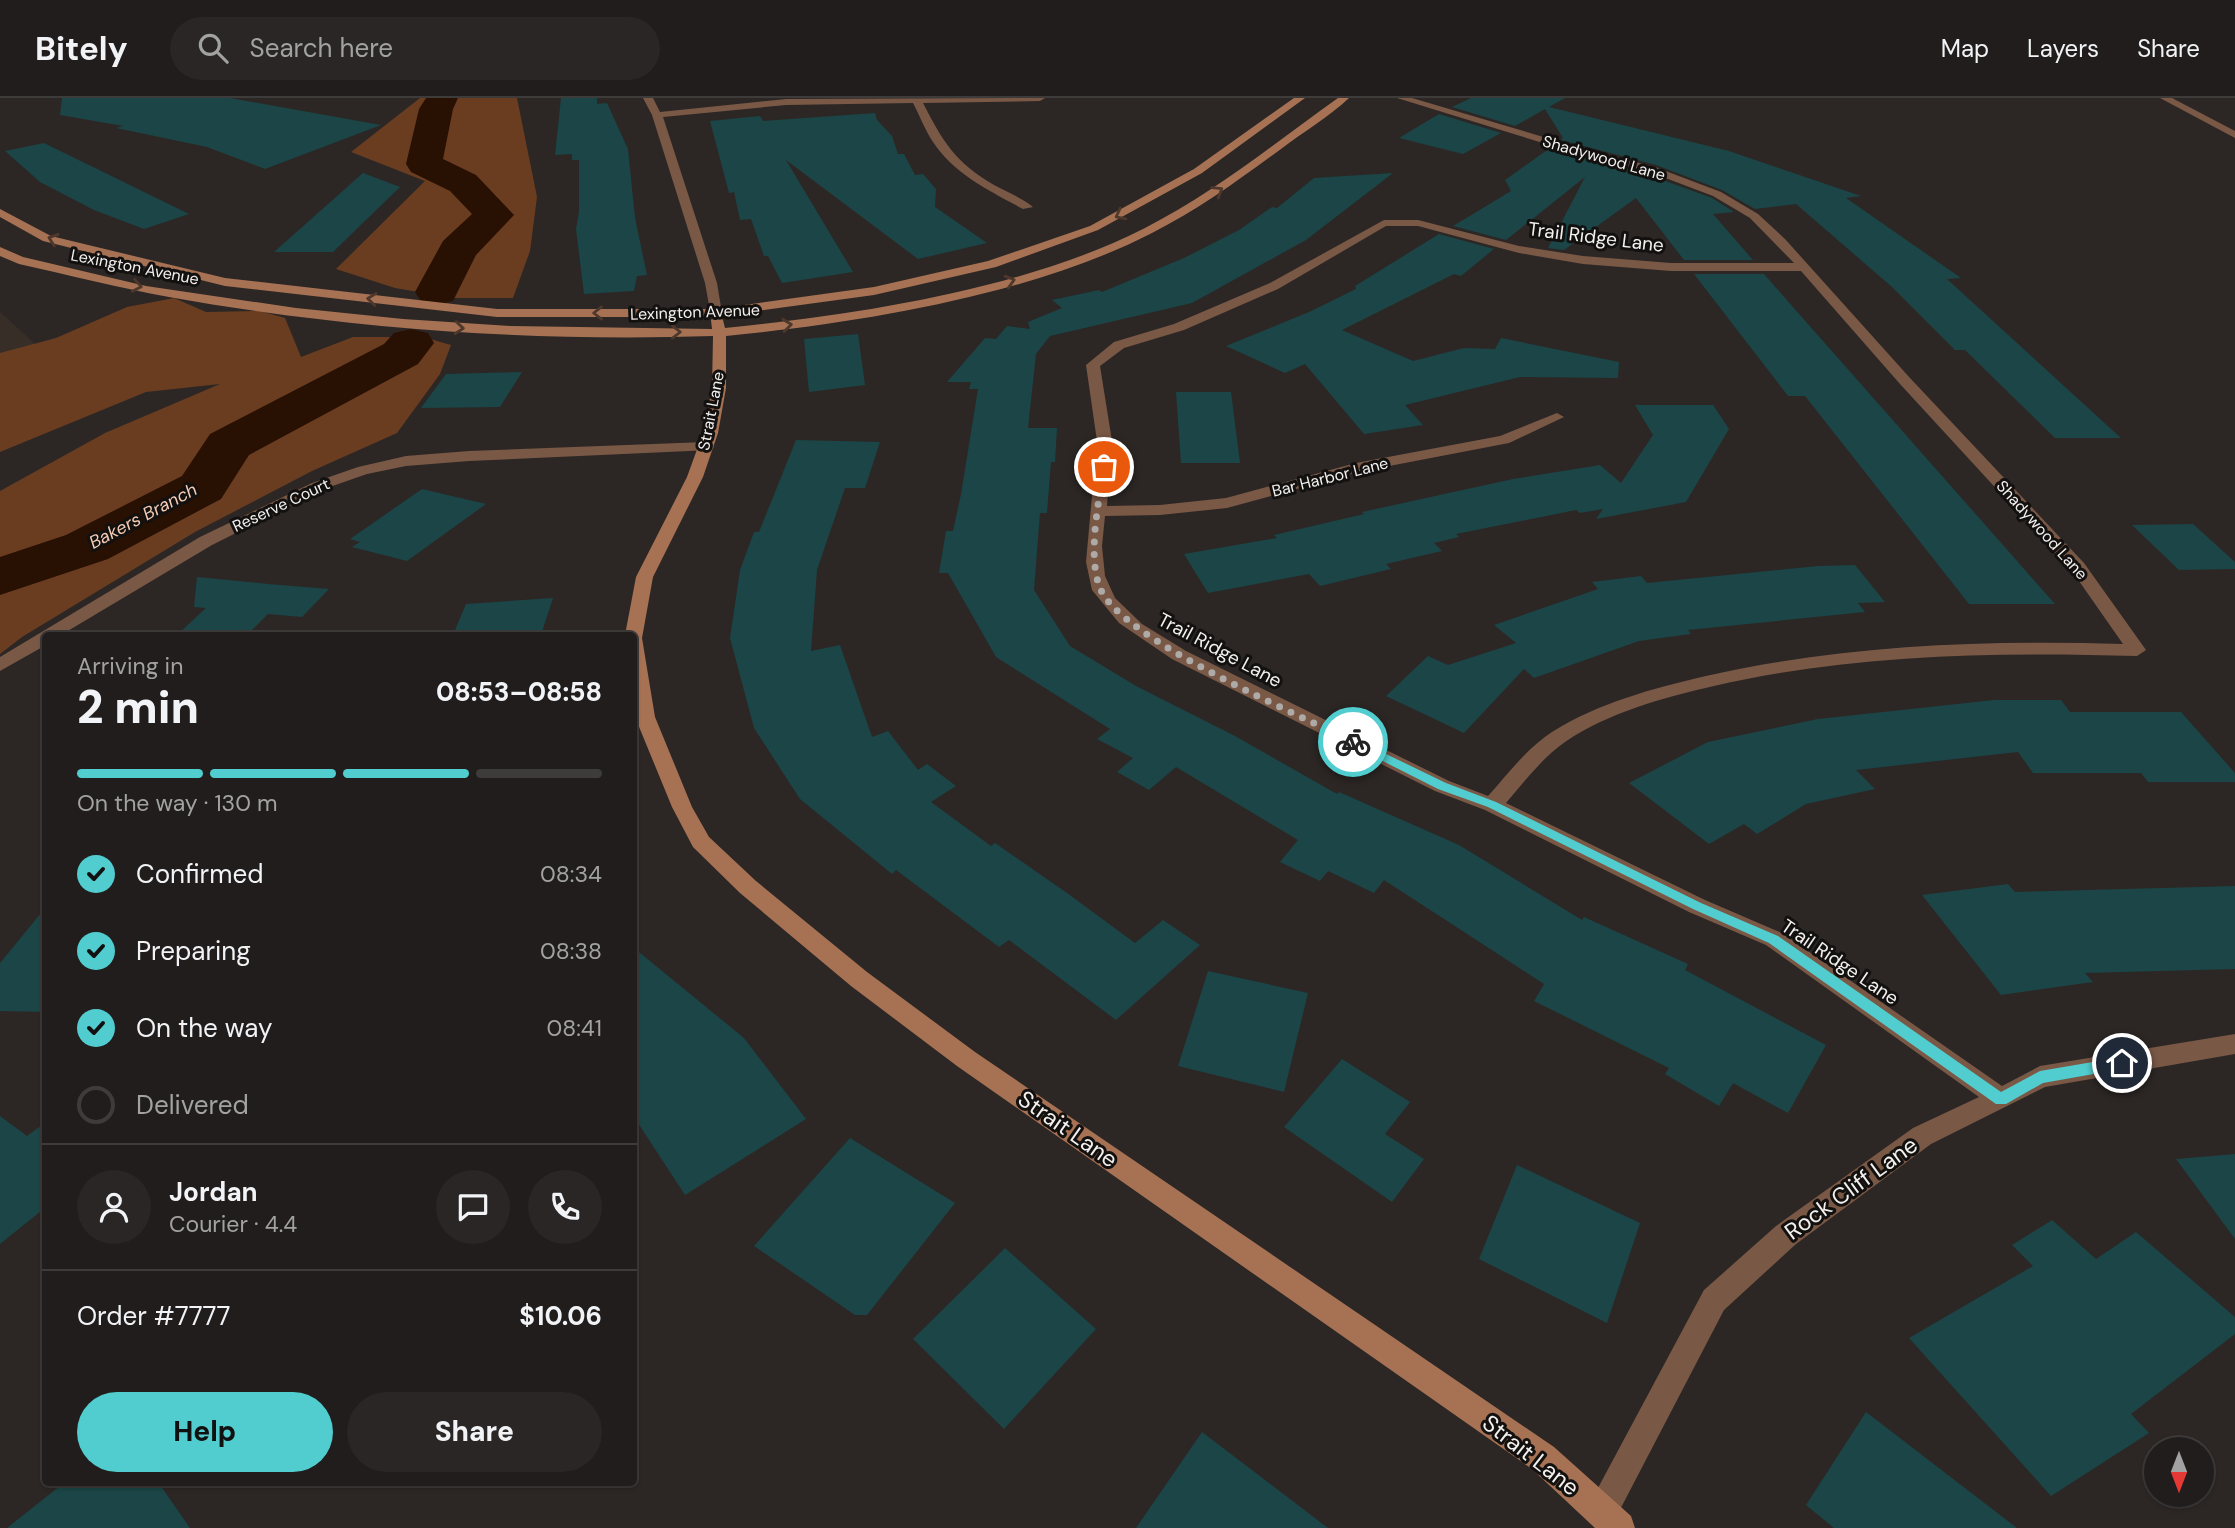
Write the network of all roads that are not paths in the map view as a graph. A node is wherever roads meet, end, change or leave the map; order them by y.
1 (649, 98) edge
2 (1040, 98) edge
3 (1300, 98) edge
4 (1343, 98) edge
5 (1402, 98) edge
6 (2165, 98) edge
7 (917, 101) junction
8 (657, 115) junction
9 (2235, 135) edge
10 (1027, 207) dead end
11 (0, 212) edge
12 (0, 251) edge
13 (1803, 267) junction
14 (716, 313) junction
15 (719, 332) junction
16 (1557, 417) dead end
17 (706, 447) junction
18 (1097, 511) junction
19 (54, 632) edge
20 (635, 632) edge
21 (42, 639) edge
22 (637, 660) edge
23 (0, 665) edge
24 (1492, 805) junction
25 (2235, 1044) edge
26 (2001, 1100) junction
27 (1610, 1520) edge

1 - 8 street, Strait Lane
2 - 7 street
3 -> 14 street, Lexington Avenue
15 -> 4 street, Lexington Avenue
5 - 13 street, Shadywood Lane
6 - 9 street
7 - 8 street
7 - 10 street
8 - 14 street, Strait Lane
14 -> 11 street, Lexington Avenue
12 -> 15 street, Lexington Avenue
13 - 18 street, Trail Ridge Lane
13 - 24 street, Shadywood Lane
14 - 15 street, Strait Lane
15 - 17 street, Strait Lane
16 - 18 street, Bar Harbor Lane
17 - 19 street, Reserve Court
17 - 20 street, Strait Lane
18 - 24 street, Trail Ridge Lane
21 - 23 street, Reserve Court
22 - 27 street, Strait Lane
24 - 26 street, Trail Ridge Lane
25 - 26 street, Rock Cliff Lane
26 - 27 street, Rock Cliff Lane

